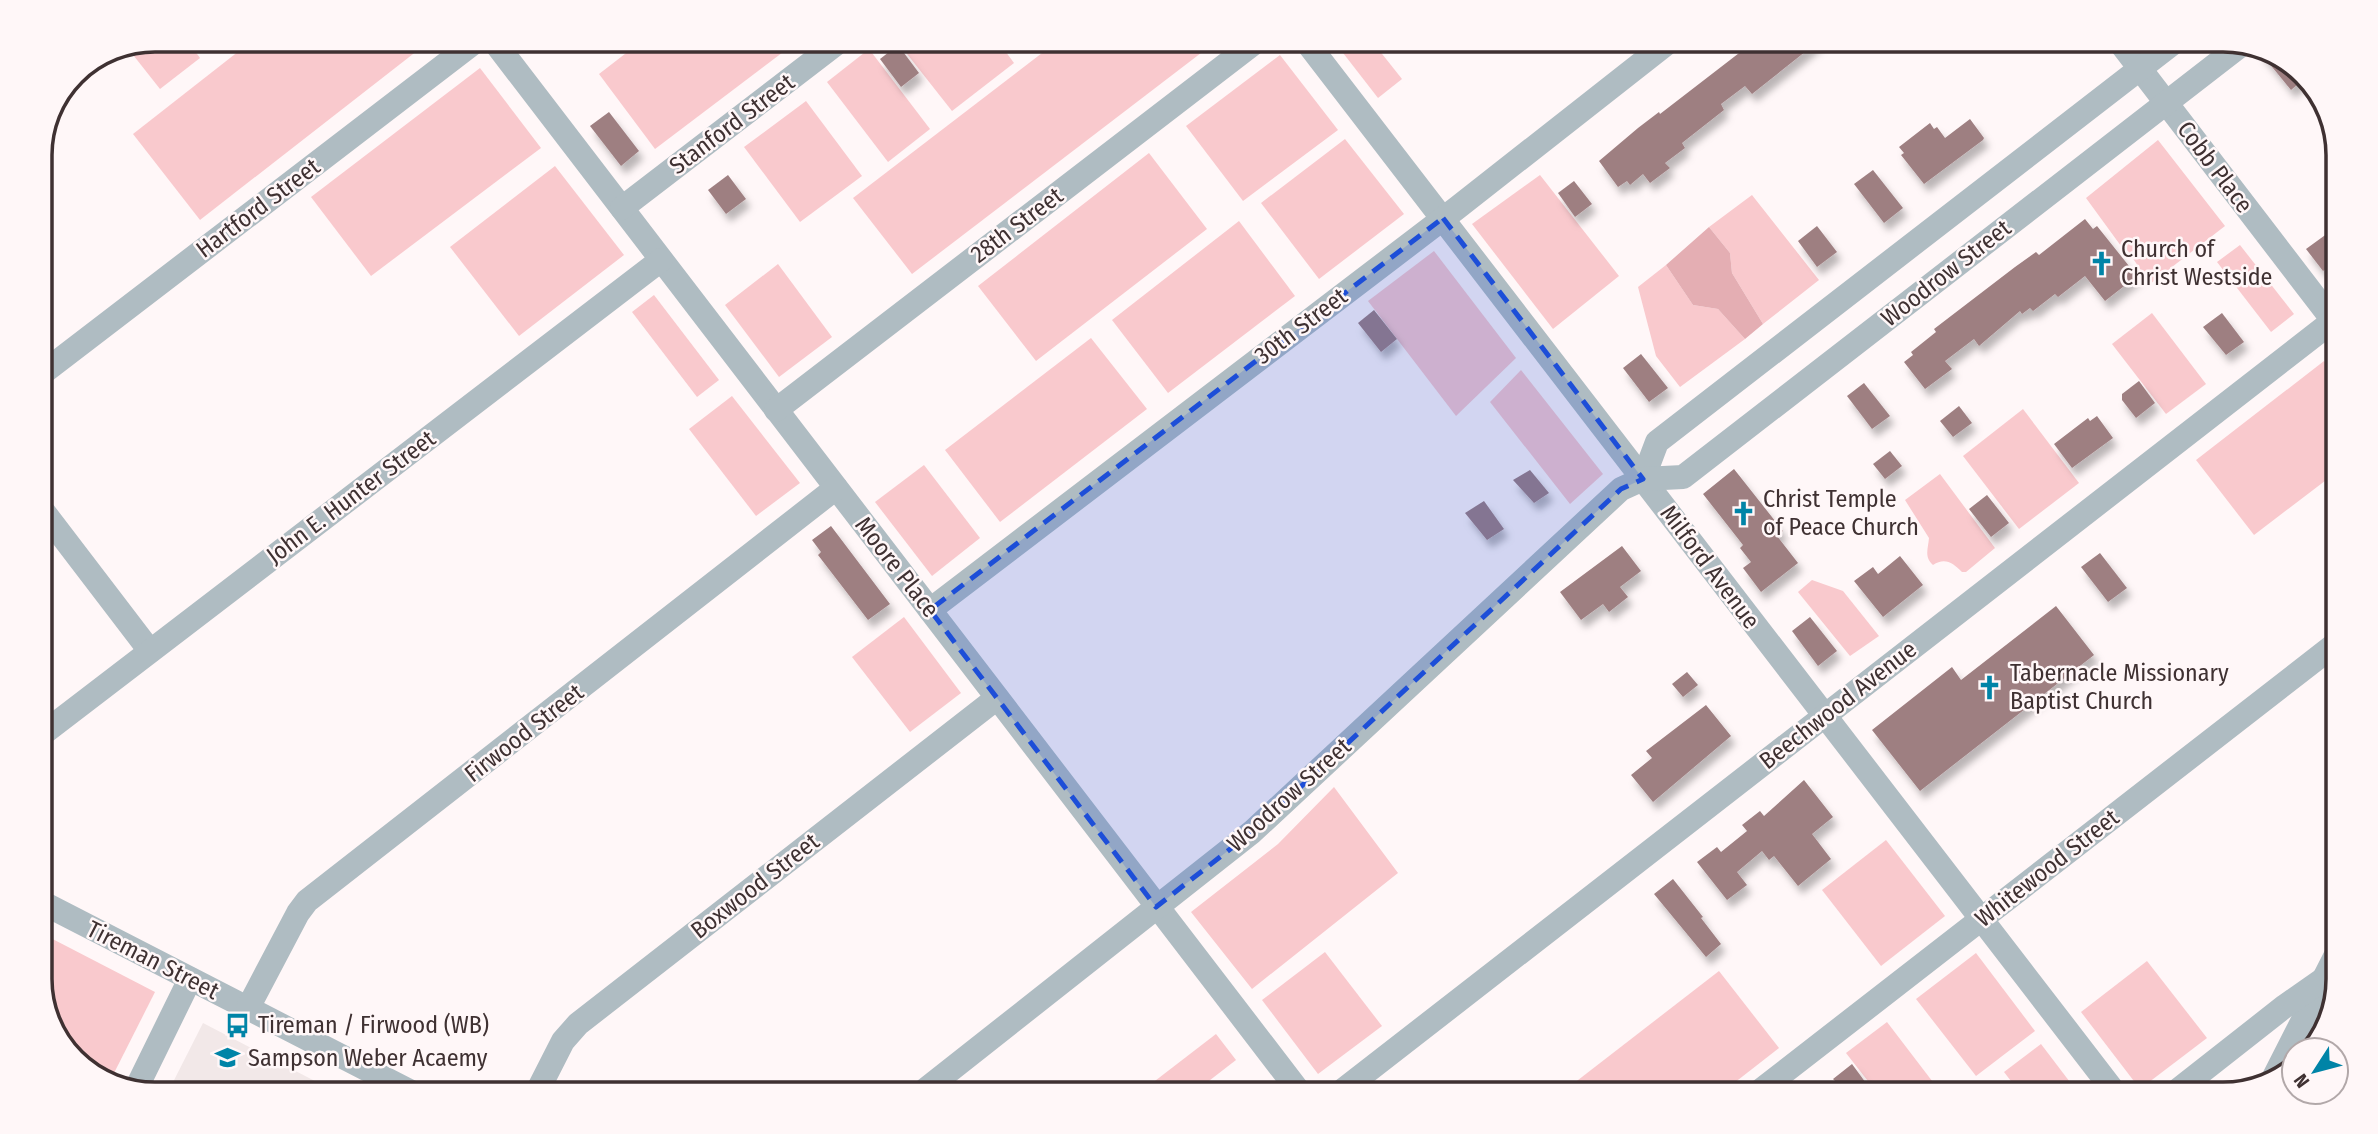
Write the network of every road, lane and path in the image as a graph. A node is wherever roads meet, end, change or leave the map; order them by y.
1 (460, 53) edge
2 (503, 53) edge
3 (824, 53) edge
4 (1241, 53) edge
5 (1315, 53) edge
6 (1654, 53) edge
7 (2128, 53) edge
8 (2160, 53) edge
9 (2230, 53) edge
10 (2140, 69) junction
11 (2166, 103) junction
12 (622, 208) junction
13 (1443, 218) junction
14 (661, 260) junction
15 (2325, 307) edge
16 (2325, 329) edge
17 (53, 365) edge
18 (776, 410) junction
19 (1643, 479) junction
20 (836, 488) junction
21 (53, 525) edge
22 (930, 610) junction
23 (150, 651) junction
24 (2326, 652) edge
25 (997, 698) junction
26 (1824, 716) junction
27 (53, 725) edge
28 (1156, 907) junction
29 (53, 908) edge
30 (1981, 919) junction
31 (2325, 978) joint
32 (190, 979) junction
33 (248, 1008) junction
34 (2281, 1063) edge
35 (140, 1081) edge
36 (392, 1082) edge
37 (542, 1082) edge
38 (935, 1082) edge
39 (1292, 1082) edge
40 (1353, 1082) edge
41 (1771, 1082) edge
42 (2107, 1082) edge
43 (2188, 1082) edge

1 - 17 street, Hartford Street
2 - 12 street, Moore Place
3 - 12 street, Stanford Street
4 - 18 street, 28th Street
5 - 13 street, Milford Avenue
6 - 13 street, 30th Street
7 - 10 street, Cobb Place
8 - 10 street, Woodrow Street
9 - 11 street, Woodrow Street
10 - 11 street, Cobb Place
10 - 19 street, Woodrow Street
11 - 15 street, Cobb Place
11 - 19 street, Woodrow Street
12 - 14 street, Moore Place
13 - 19 street, Milford Avenue
13 - 22 street, 30th Street
14 - 18 street, Moore Place
14 - 23 street, John E. Hunter Street
16 - 26 street, Beechwood Avenue
18 - 20 street, Moore Place
19 - 26 street, Milford Avenue
19 - 28 street, Woodrow Street
20 - 22 street, Moore Place
20 - 33 street, Firwood Street
21 - 23 street
22 - 25 street, Moore Place
23 - 27 street, John E. Hunter Street
24 - 30 street, Whitewood Street
25 - 28 street, Moore Place
25 - 37 street, Boxwood Street
26 - 30 street, Milford Avenue
26 - 40 street, Beechwood Avenue
28 - 38 street, Woodrow Street
28 - 39 street, Moore Place
29 - 32 street, Tireman Street
30 - 41 street, Whitewood Street
30 - 42 street, Milford Avenue
31 - 34 street
31 - 43 street
32 - 33 street, Tireman Street
32 - 35 street
33 - 36 street, Tireman Street

